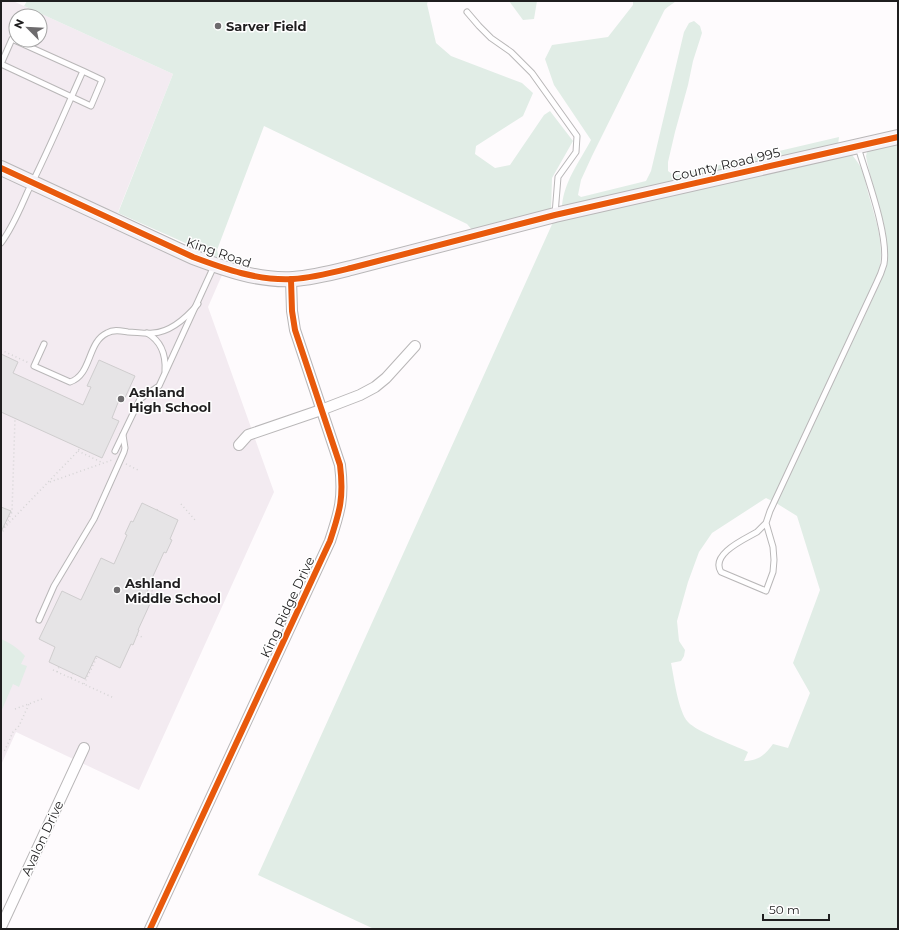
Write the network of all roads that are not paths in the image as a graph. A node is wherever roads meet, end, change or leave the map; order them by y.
1 (467, 12) dead end
2 (83, 71) junction
3 (71, 96) junction
4 (898, 136) edge
5 (857, 146) junction
6 (1, 168) edge
7 (33, 183) junction
8 (557, 214) junction
9 (1, 243) edge
10 (214, 265) junction
11 (291, 279) junction
12 (198, 304) junction
13 (146, 333) junction
14 (44, 344) dead end
15 (415, 346) dead end
16 (165, 375) junction
17 (321, 410) junction
18 (123, 435) junction
19 (240, 445) dead end
20 (115, 451) dead end
21 (766, 523) junction
22 (39, 620) dead end
23 (84, 748) dead end
24 (1, 927) edge
25 (150, 929) edge

1 - 8 lane
2 - 3 lane
2 - 3 lane
2 - 3 lane
3 - 7 lane
4 - 5 street, County Road 995
5 - 8 street, County Road 995
5 - 21 lane
6 - 7 street, King Road
7 - 9 lane
7 - 10 street, King Road
8 - 11 street, King Road
10 - 11 street, King Road
10 - 12 lane
11 - 17 street, King Ridge Drive
12 - 13 lane
12 - 16 lane
13 - 14 lane
13 - 16 lane
15 - 17 street
16 - 18 lane
17 - 19 street
17 - 25 street, King Ridge Drive
18 - 20 lane
18 - 22 lane
21 - 21 lane
23 - 24 street, Avalon Drive

